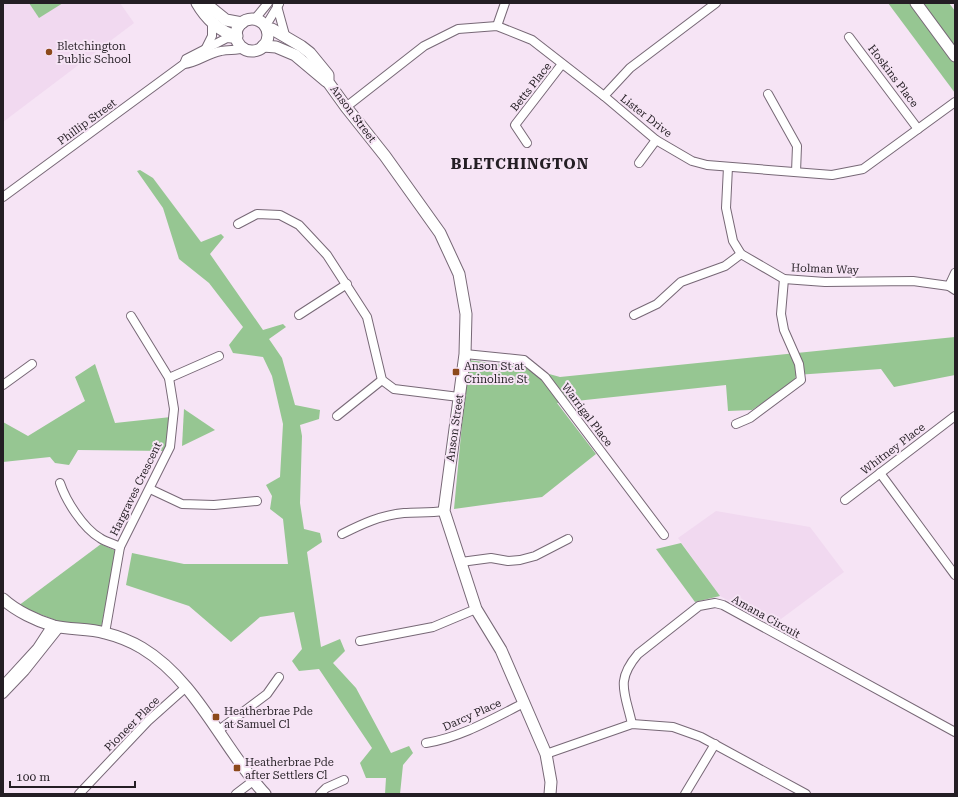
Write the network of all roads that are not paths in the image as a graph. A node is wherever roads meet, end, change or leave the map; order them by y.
1 (197, 3) edge
2 (205, 3) edge
3 (268, 3) edge
4 (504, 3) edge
5 (716, 3) edge
6 (916, 3) edge
7 (278, 4) edge
8 (254, 20) junction
9 (212, 22) junction
10 (242, 23) junction
11 (497, 26) junction
12 (266, 28) junction
13 (285, 35) junction
14 (237, 37) junction
15 (849, 37) dead end
16 (263, 46) junction
17 (206, 48) junction
18 (244, 48) junction
19 (955, 56) edge
20 (184, 64) junction
21 (562, 64) junction
22 (328, 82) junction
23 (768, 94) dead end
24 (604, 96) junction
25 (955, 102) edge
26 (346, 107) junction
27 (918, 129) junction
28 (656, 140) junction
29 (527, 143) dead end
30 (639, 163) dead end
31 (728, 167) junction
32 (796, 172) junction
33 (3, 198) edge
34 (238, 224) dead end
35 (741, 254) junction
36 (955, 274) edge
37 (784, 279) junction
38 (348, 284) junction
39 (952, 288) edge
40 (299, 315) dead end
41 (634, 315) dead end
42 (131, 316) dead end
43 (465, 354) junction
44 (219, 356) dead end
45 (32, 364) dead end
46 (169, 378) junction
47 (382, 380) junction
48 (3, 384) edge
49 (459, 397) junction
50 (337, 416) dead end
51 (955, 416) edge
52 (736, 424) dead end
53 (880, 473) junction
54 (60, 483) dead end
55 (150, 489) junction
56 (845, 500) dead end
57 (257, 501) dead end
58 (444, 511) junction
59 (342, 534) dead end
60 (664, 536) dead end
61 (568, 539) dead end
62 (120, 547) junction
63 (462, 562) junction
64 (955, 575) edge
65 (3, 599) edge
66 (476, 609) junction
67 (56, 626) junction
68 (105, 633) junction
69 (360, 641) dead end
70 (279, 677) dead end
71 (3, 685) edge
72 (185, 688) junction
73 (3, 694) edge
74 (524, 704) junction
75 (632, 724) junction
76 (219, 730) junction
77 (955, 732) edge
78 (426, 743) dead end
79 (715, 744) junction
80 (546, 754) junction
81 (344, 780) dead end
82 (253, 781) junction
83 (79, 794) edge
84 (236, 794) edge
85 (266, 794) edge
86 (320, 794) edge
87 (550, 794) edge
88 (685, 794) edge
89 (806, 794) edge

1 - 9 street
2 - 10 street
3 - 8 street
4 - 11 street
5 - 24 street
6 - 19 street
7 - 12 street
7 - 13 street
8 - 10 street
8 - 12 street
9 - 14 street
9 - 17 street
10 - 14 street
11 - 21 street, Lister Drive
11 - 26 street, Lister Drive
12 - 13 street, Anson Street
12 - 16 street
13 - 22 street, Anson Street
14 - 17 street, Phillip Street
14 - 18 street
15 - 27 street, Hoskins Place
16 - 18 street
16 - 22 street, Anson Street
17 - 20 street, Phillip Street
18 - 20 street, Phillip Street
20 - 33 street, Phillip Street
21 - 24 street, Lister Drive
21 - 29 street, Betts Place
22 - 26 street, Anson Street
23 - 32 street
24 - 28 street, Lister Drive
25 - 27 street, Lister Drive
26 - 43 street, Anson Street
27 - 32 street, Lister Drive
28 - 30 street
28 - 31 street, Lister Drive
31 - 32 street, Lister Drive
31 - 35 street
34 - 38 street
35 - 37 street, Holman Way
35 - 41 street
36 - 39 street
37 - 39 street, Holman Way
37 - 52 street
38 - 40 street
38 - 47 street
42 - 46 street, Hargraves Crescent
43 - 49 street, Anson Street
43 - 60 street, Warrigal Place
44 - 46 street
45 - 48 street
46 - 55 street, Hargraves Crescent
47 - 49 street
47 - 50 street
49 - 58 street, Anson Street
51 - 53 street, Whitney Place
53 - 56 street, Whitney Place
53 - 64 street
54 - 62 street
55 - 57 street
55 - 62 street, Hargraves Crescent
58 - 59 street
58 - 63 street, Anson Street
61 - 63 street
62 - 68 street, Hargraves Crescent
63 - 66 street, Anson Street
65 - 67 street
66 - 69 street
66 - 74 street, Anson Street
67 - 68 street
67 - 71 street
67 - 73 street
68 - 72 street
70 - 76 street
72 - 76 street
72 - 83 street, Pioneer Place
74 - 78 street, Darcy Place
74 - 80 street, Anson Street
75 - 77 street, Amana Circuit
75 - 79 street
75 - 80 street
76 - 82 street
79 - 88 street
79 - 89 street
80 - 87 street, Anson Street
81 - 86 street
82 - 84 street
82 - 85 street

